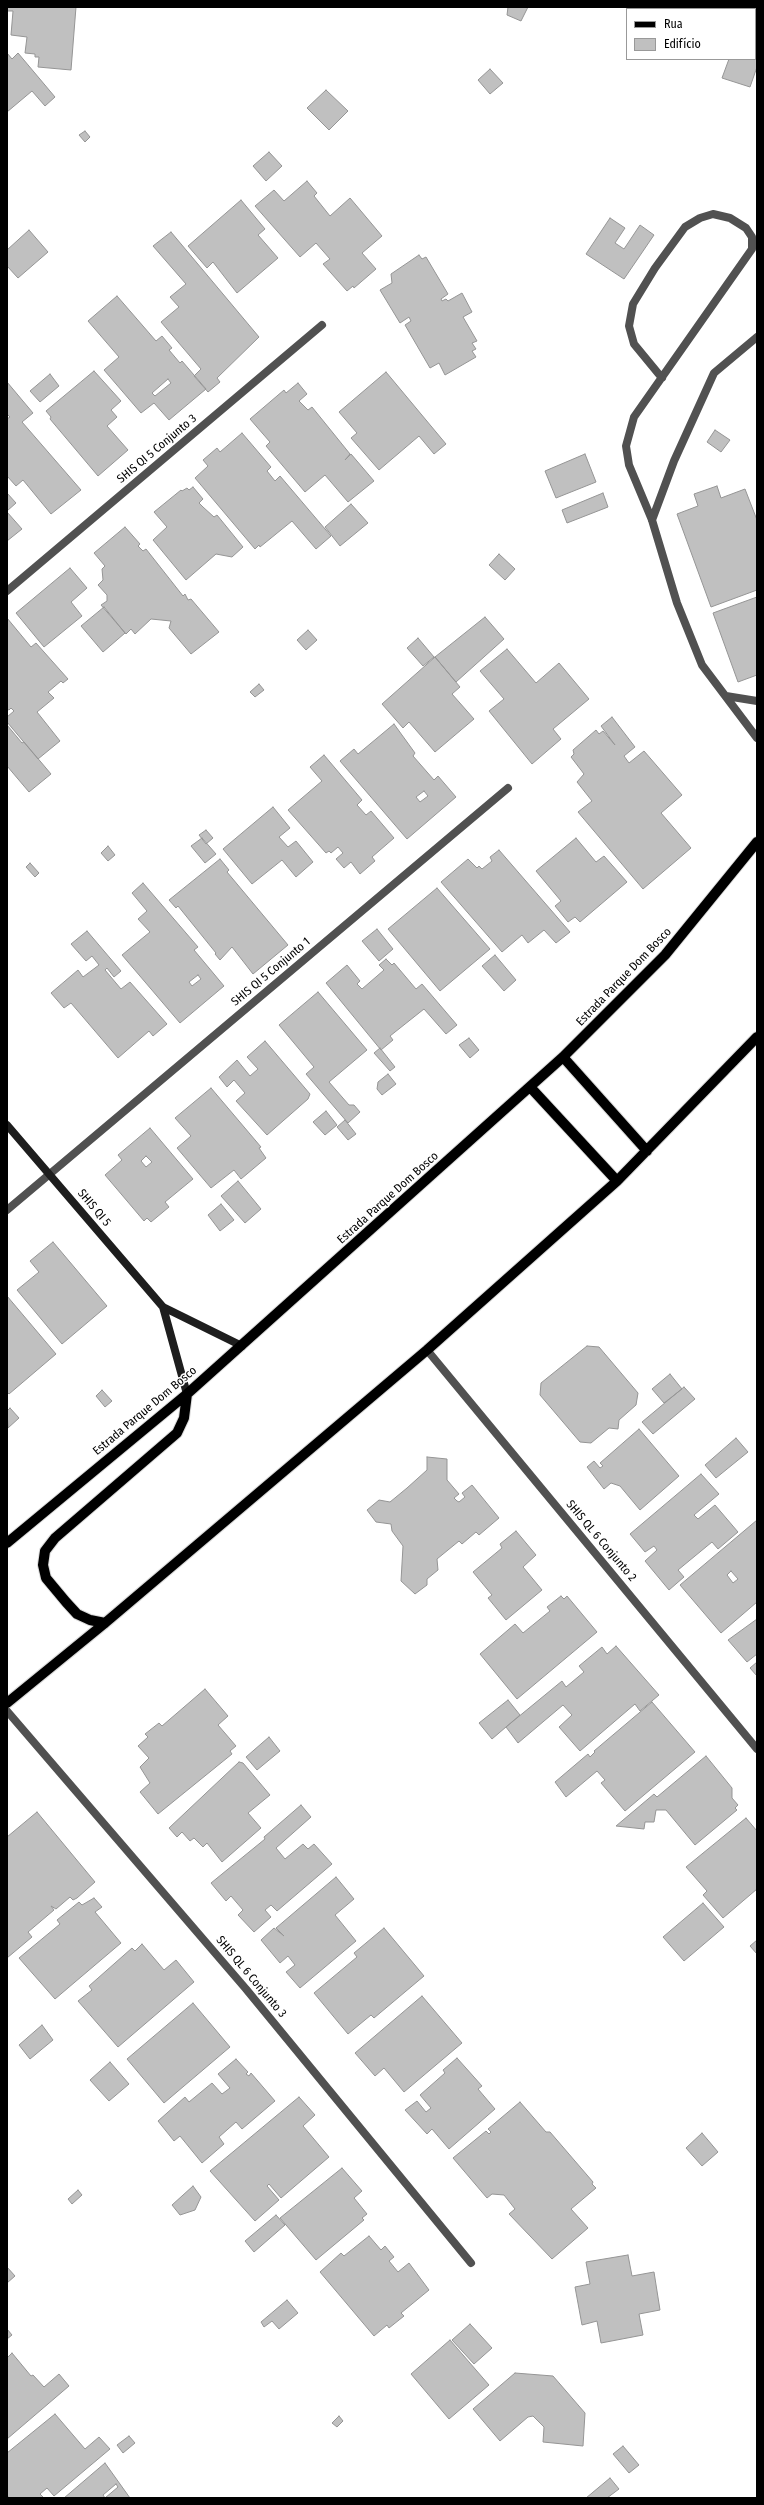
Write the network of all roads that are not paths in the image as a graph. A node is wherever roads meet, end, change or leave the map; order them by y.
1 (752, 250) junction
2 (757, 258) edge
3 (322, 325) dead end
4 (757, 336) edge
5 (662, 378) junction
6 (652, 520) junction
7 (7, 591) edge
8 (726, 696) junction
9 (757, 701) edge
10 (757, 738) edge
11 (508, 788) dead end
12 (757, 842) edge
13 (757, 1037) edge
14 (563, 1057) junction
15 (531, 1088) junction
16 (7, 1125) edge
17 (647, 1151) junction
18 (50, 1174) junction
19 (617, 1181) junction
20 (7, 1210) edge
21 (163, 1307) junction
22 (242, 1346) junction
23 (427, 1350) junction
24 (187, 1394) junction
25 (7, 1543) edge
26 (105, 1623) junction
27 (7, 1703) edge
28 (7, 1711) edge
29 (757, 1749) edge
30 (471, 2263) dead end

1 - 2 street
1 - 5 street
1 - 5 street
3 - 7 street, SHIS QI 5 Conjunto 3
4 - 6 street
5 - 6 street
6 - 8 street
8 - 9 street
8 - 10 street
11 - 18 street, SHIS QI 5 Conjunto 1
12 - 14 main road, Estrada Parque Dom Bosco
13 - 17 main road
14 - 15 main road, Estrada Parque Dom Bosco
14 - 17 main road
15 - 19 main road
15 - 22 main road, Estrada Parque Dom Bosco
16 - 18 street, SHIS QI 5
17 - 19 main road
18 - 20 street, SHIS QI 5 Conjunto 1
18 - 21 street, SHIS QI 5
19 - 23 main road
21 - 22 street, SHIS QI 5
21 - 24 street, SHIS QI 5
22 - 24 main road, Estrada Parque Dom Bosco
23 - 26 main road
23 - 29 street, SHIS QL 6 Conjunto 2
24 - 25 main road, Estrada Parque Dom Bosco
24 - 26 main road
26 - 27 main road
28 - 30 street, SHIS QL 6 Conjunto 3

